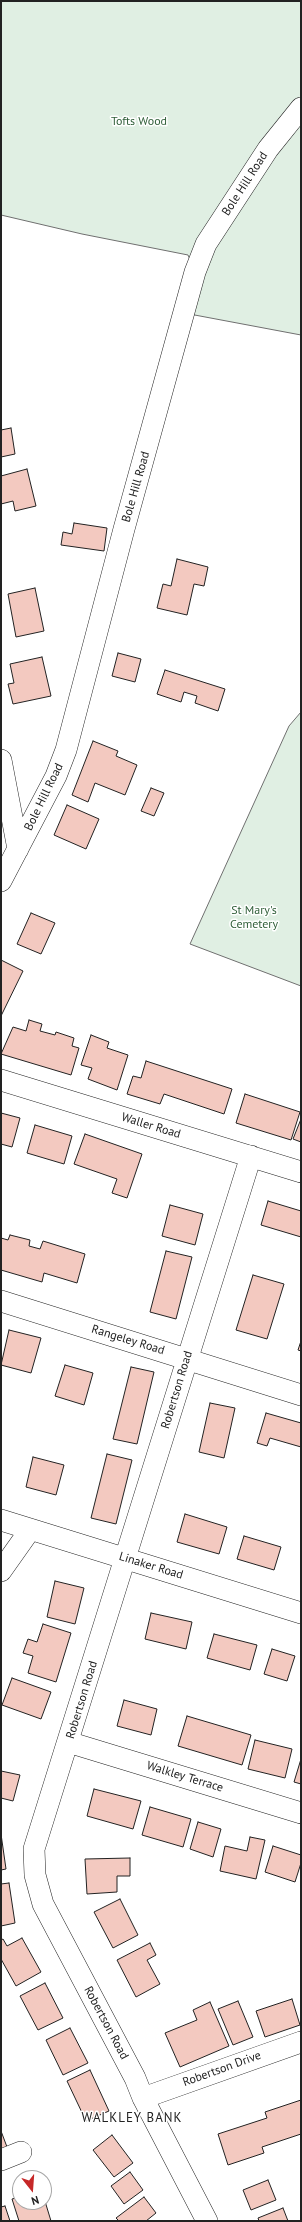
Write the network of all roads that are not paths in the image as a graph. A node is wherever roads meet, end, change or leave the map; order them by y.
1 (301, 108) edge
2 (1, 760) edge
3 (9, 845) edge
4 (1, 882) edge
5 (1, 1080) edge
6 (251, 1156) junction
7 (301, 1172) edge
8 (1, 1301) edge
9 (187, 1358) junction
10 (301, 1395) edge
11 (1, 1520) edge
12 (30, 1530) junction
13 (126, 1557) junction
14 (1, 1571) edge
15 (301, 1613) edge
16 (68, 1742) junction
17 (301, 1813) edge
18 (301, 2042) edge
19 (143, 2098) junction
20 (21, 2152) dead end
21 (1, 2160) edge
22 (207, 2221) edge

1 - 3 street, Bole Hill Road
2 - 3 street
3 - 4 street, Bole Hill Road
5 - 6 street, Waller Road
6 - 7 street, Waller Road
6 - 9 street, Robertson Road
8 - 9 street, Rangeley Road
9 - 10 street, Rangeley Road
9 - 13 street, Robertson Road
11 - 12 street, Linaker Road
12 - 13 street, Linaker Road
12 - 14 street
13 - 15 street, Linaker Road
13 - 16 street, Robertson Road
16 - 17 street, Walkley Terrace
16 - 19 street, Robertson Road
18 - 19 street, Robertson Drive
19 - 22 street, Robertson Road
20 - 21 street

